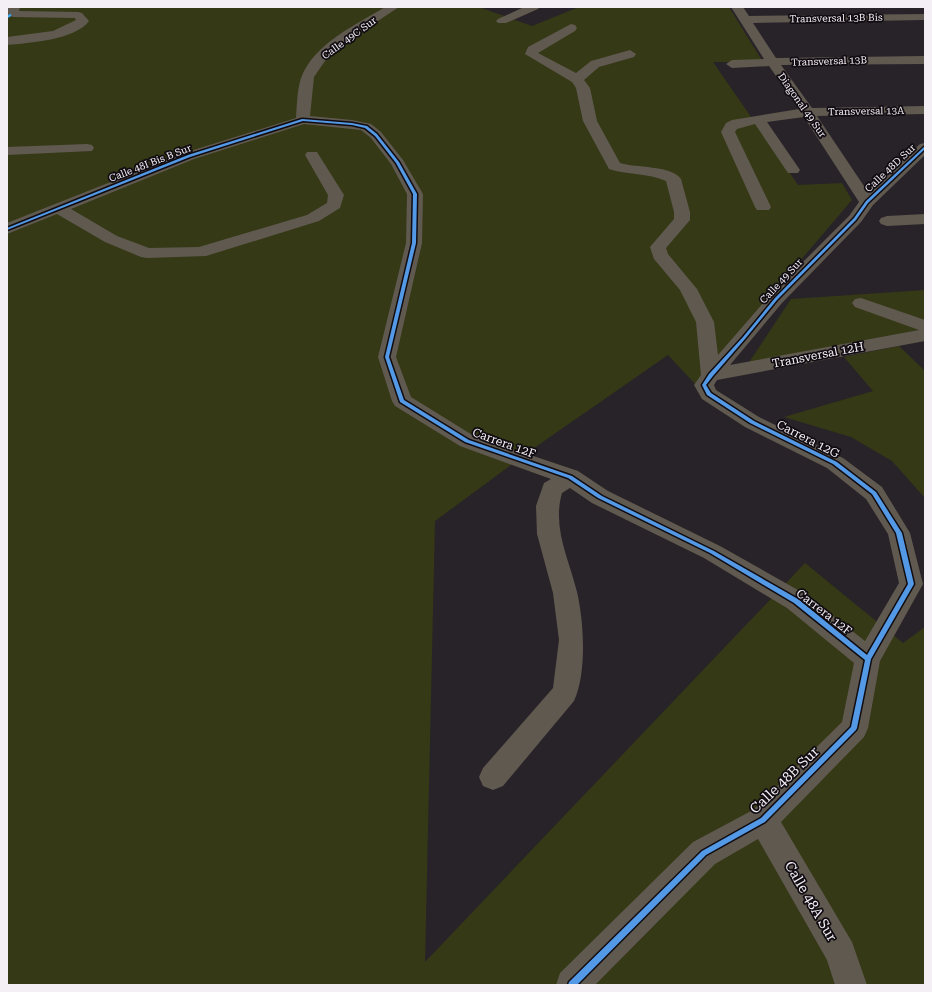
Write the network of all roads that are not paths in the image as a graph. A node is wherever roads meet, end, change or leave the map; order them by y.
1 (14, 7) edge
2 (393, 7) edge
3 (534, 7) edge
4 (737, 7) edge
5 (925, 17) edge
6 (502, 20) dead end
7 (746, 20) junction
8 (571, 28) dead end
9 (7, 41) edge
10 (630, 54) dead end
11 (925, 60) edge
12 (773, 63) junction
13 (732, 64) dead end
14 (577, 79) junction
15 (925, 110) edge
16 (808, 112) junction
17 (758, 119) junction
18 (302, 120) junction
19 (925, 147) edge
20 (87, 148) dead end
21 (7, 151) edge
22 (312, 154) dead end
23 (793, 170) dead end
24 (867, 202) junction
25 (763, 207) dead end
26 (59, 209) junction
27 (925, 219) edge
28 (887, 221) dead end
29 (7, 230) edge
30 (861, 304) dead end
31 (925, 326) edge
32 (925, 335) edge
33 (711, 375) junction
34 (570, 477) junction
35 (899, 533) joint
36 (868, 659) junction
37 (493, 777) dead end
38 (763, 820) junction
39 (572, 985) edge
40 (851, 985) edge

1 - 9 street
2 - 18 street, Calle 49C Sur
3 - 6 street
4 - 7 street, Diagonal 49 Sur
5 - 7 street, Transversal 13B Bis
7 - 12 street, Diagonal 49 Sur
8 - 14 street
10 - 14 street
11 - 12 street, Transversal 13B
12 - 13 street, Transversal 13B
12 - 16 street, Diagonal 49 Sur
14 - 33 street
15 - 16 street, Transversal 13A
16 - 17 street, Transversal 13A
16 - 24 street, Diagonal 49 Sur
17 - 23 street
17 - 25 street, Transversal 13A
18 - 26 street, Calle 48I Bis B Sur
18 - 34 street, Carrera 12F
19 - 24 street, Calle 48D Sur
20 - 21 street
22 - 26 street
24 - 33 street, Calle 49 Sur
26 - 29 street, Calle 48I Bis B Sur
27 - 28 street
30 - 31 street
32 - 33 street, Transversal 12H
33 - 35 street, Carrera 12G
34 - 36 street, Carrera 12F
34 - 37 street
35 - 36 street, Calle 48B Sur
36 - 38 street, Calle 48B Sur
38 - 39 street, Calle 48B Sur
38 - 40 street, Calle 48A Sur

